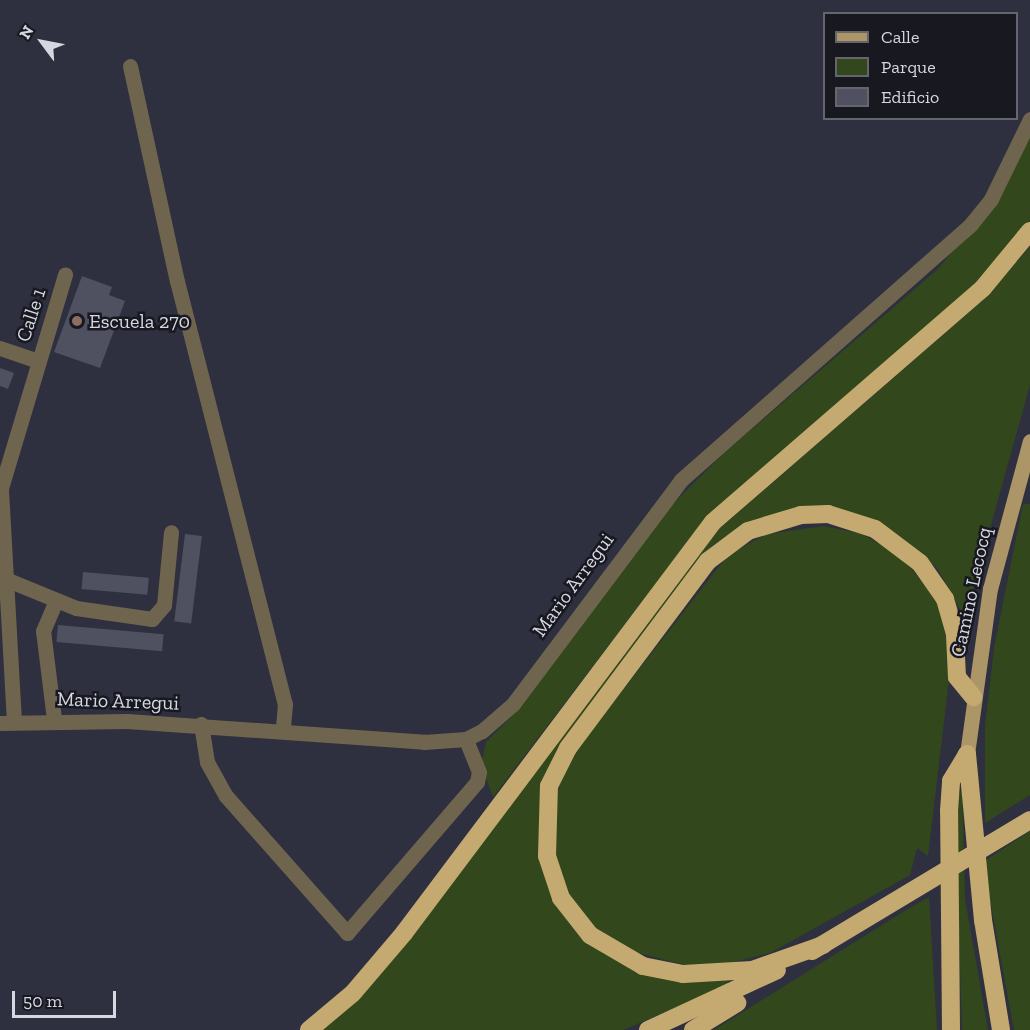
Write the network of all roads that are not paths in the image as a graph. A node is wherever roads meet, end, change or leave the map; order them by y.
1 (130, 66) dead end
2 (1030, 119) edge
3 (1030, 231) edge
4 (65, 274) dead end
5 (0, 348) edge
6 (38, 361) junction
7 (1030, 441) edge
8 (1021, 471) junction
9 (1, 478) edge
10 (1030, 485) edge
11 (171, 532) dead end
12 (3, 578) junction
13 (56, 602) junction
14 (3, 616) edge
15 (973, 697) junction
16 (54, 719) junction
17 (7, 722) edge
18 (201, 724) junction
19 (283, 728) junction
20 (466, 739) junction
21 (967, 754) junction
22 (1030, 820) edge
23 (823, 945) junction
24 (309, 1030) edge
25 (648, 1030) edge
26 (693, 1030) edge
27 (951, 1030) edge
28 (1001, 1030) edge

1 - 19 street
2 - 20 street, Mario Arregui
3 - 24 highway
4 - 6 street, Calle 1
5 - 6 street
6 - 9 street, Calle 1
7 - 8 main road, Camino Lecocq
8 - 10 street
8 - 15 main road, Camino Lecocq
9 - 12 street, Calle 1
11 - 13 street
12 - 13 street
12 - 14 street, Calle 1
13 - 16 street
14 - 17 street, Calle 1
15 - 21 main road, Camino Lecocq
15 - 23 highway
16 - 17 street, Mario Arregui
16 - 18 street, Mario Arregui
18 - 19 street, Mario Arregui
18 - 20 street
19 - 20 street, Mario Arregui
21 - 27 highway
21 - 28 highway
22 - 23 highway
23 - 25 highway
23 - 26 highway

